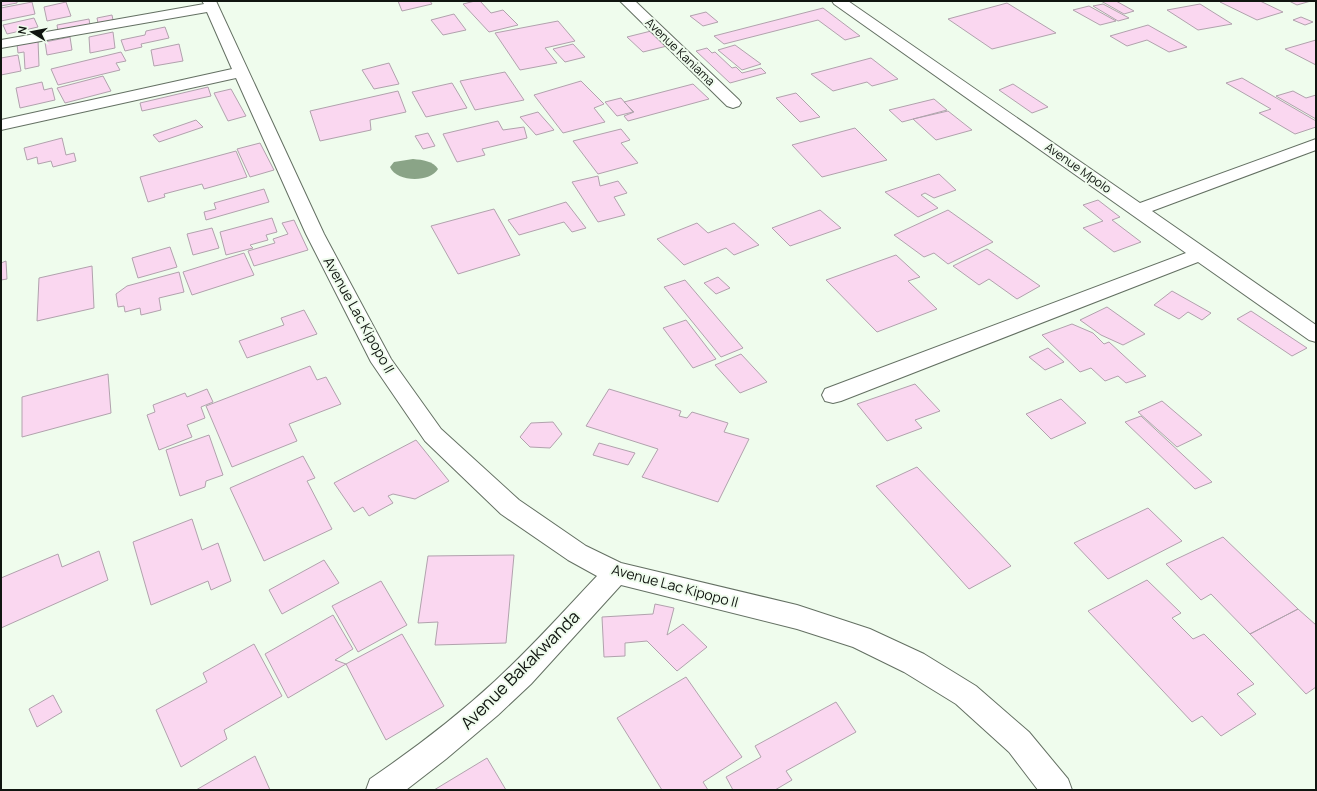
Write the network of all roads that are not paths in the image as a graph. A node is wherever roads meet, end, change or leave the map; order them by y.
1 (627, 1) edge
2 (839, 1) edge
3 (210, 4) edge
4 (1, 44) edge
5 (241, 72) junction
6 (733, 103) dead end
7 (1, 125) edge
8 (1316, 144) edge
9 (1138, 210) junction
10 (1201, 254) junction
11 (1316, 335) edge
12 (833, 396) dead end
13 (616, 573) junction
14 (381, 790) edge
15 (1057, 790) edge

1 - 6 street, Avenue Kaniama
2 - 9 street, Avenue Mpolo
3 - 4 street
3 - 5 street, Avenue Lac Kipopo II
5 - 7 street
5 - 13 street, Avenue Lac Kipopo II
8 - 9 street
9 - 10 street, Avenue Mpolo
10 - 11 street, Avenue Mpolo
10 - 12 street
13 - 14 street, Avenue Bakakwanda
13 - 15 street, Avenue Lac Kipopo II

